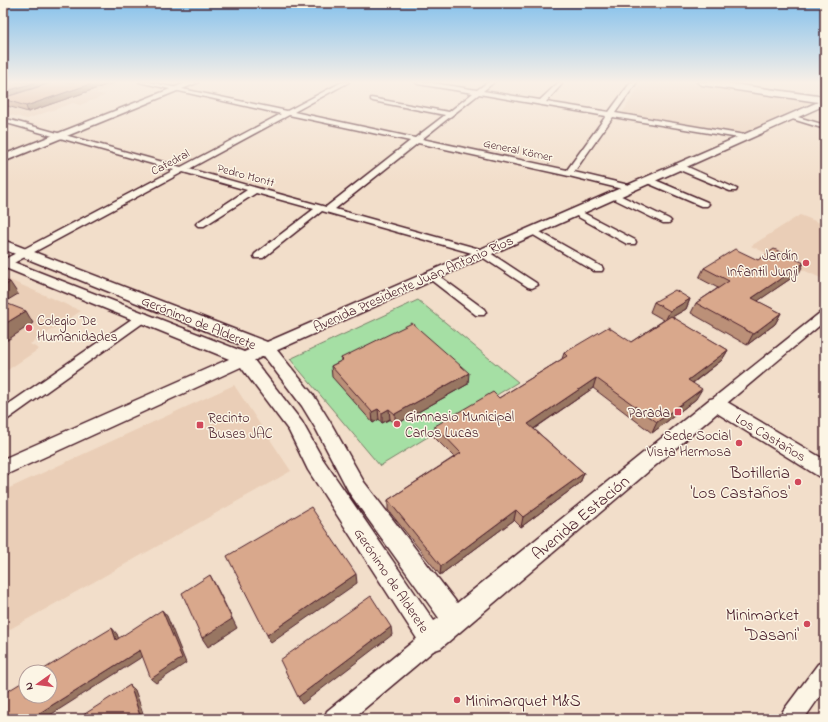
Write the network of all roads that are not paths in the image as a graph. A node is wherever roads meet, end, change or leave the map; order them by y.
1 (612, 115) edge
2 (111, 116) edge
3 (283, 116) edge
4 (301, 116) edge
5 (449, 116) edge
6 (616, 116) edge
7 (791, 117) joint
8 (3, 120) edge
9 (825, 127) edge
10 (60, 136) junction
11 (745, 138) junction
12 (417, 140) junction
13 (3, 159) edge
14 (678, 166) junction
15 (182, 170) junction
16 (569, 173) junction
17 (648, 180) junction
18 (630, 188) junction
19 (734, 189) dead end
20 (254, 190) junction
21 (613, 195) junction
22 (704, 204) dead end
23 (324, 209) junction
24 (576, 212) junction
25 (666, 221) dead end
26 (201, 224) dead end
27 (533, 231) junction
28 (631, 242) dead end
29 (3, 244) edge
30 (25, 253) junction
31 (483, 253) junction
32 (259, 256) dead end
33 (4, 262) edge
34 (598, 269) dead end
35 (431, 275) junction
36 (532, 285) dead end
37 (480, 312) dead end
38 (825, 315) edge
39 (143, 317) junction
40 (266, 348) junction
41 (244, 359) junction
42 (716, 404) junction
43 (3, 415) edge
44 (3, 468) edge
45 (825, 470) edge
46 (455, 620) junction
47 (432, 639) junction
48 (825, 671) edge
49 (338, 718) edge
50 (791, 719) edge

1 - 16 street
2 - 10 main road
3 - 15 street, Catedral
4 - 12 street, General Körner
5 - 12 street
6 - 11 street
7 - 9 street
7 - 11 main road, Avenida Presidente Juan Antonio Ríos
8 - 10 street, Pedro Montt
10 - 13 main road
10 - 15 street, Pedro Montt
11 - 14 main road, Avenida Presidente Juan Antonio Ríos
12 - 16 street, General Körner
12 - 23 street
14 - 17 main road, Avenida Presidente Juan Antonio Ríos
14 - 19 street
15 - 20 street, Pedro Montt
15 - 30 street, Catedral
16 - 18 street, General Körner
17 - 18 main road, Avenida Presidente Juan Antonio Ríos
17 - 22 street
18 - 21 main road, Avenida Presidente Juan Antonio Ríos
20 - 23 street, Pedro Montt
20 - 26 street
21 - 24 main road, Avenida Presidente Juan Antonio Ríos
21 - 25 street
23 - 31 street, Pedro Montt
23 - 32 street
24 - 27 main road, Avenida Presidente Juan Antonio Ríos
24 - 28 street
27 - 31 main road, Avenida Presidente Juan Antonio Ríos
27 - 34 street
29 - 30 main road, Gerónimo de Alderete
30 - 33 street, Catedral
30 - 40 main road, Gerónimo de Alderete
31 - 35 main road, Avenida Presidente Juan Antonio Ríos
31 - 36 street, Pedro Montt
33 - 39 main road, Gerónimo de Alderete
35 - 37 street
35 - 40 main road, Avenida Presidente Juan Antonio Ríos
38 - 42 street, Avenida Estación
39 - 41 main road, Gerónimo de Alderete
39 - 43 street
40 - 41 main road, Avenida Presidente Juan Antonio Ríos
40 - 46 street, Gerónimo de Alderete
41 - 44 street, Avenida Presidente Juan Antonio Ríos
41 - 47 street, Gerónimo de Alderete
42 - 45 street, Los Castaños
42 - 46 street, Avenida Estación
46 - 47 street, Avenida Estación
47 - 49 street, Avenida Estación
48 - 50 street

